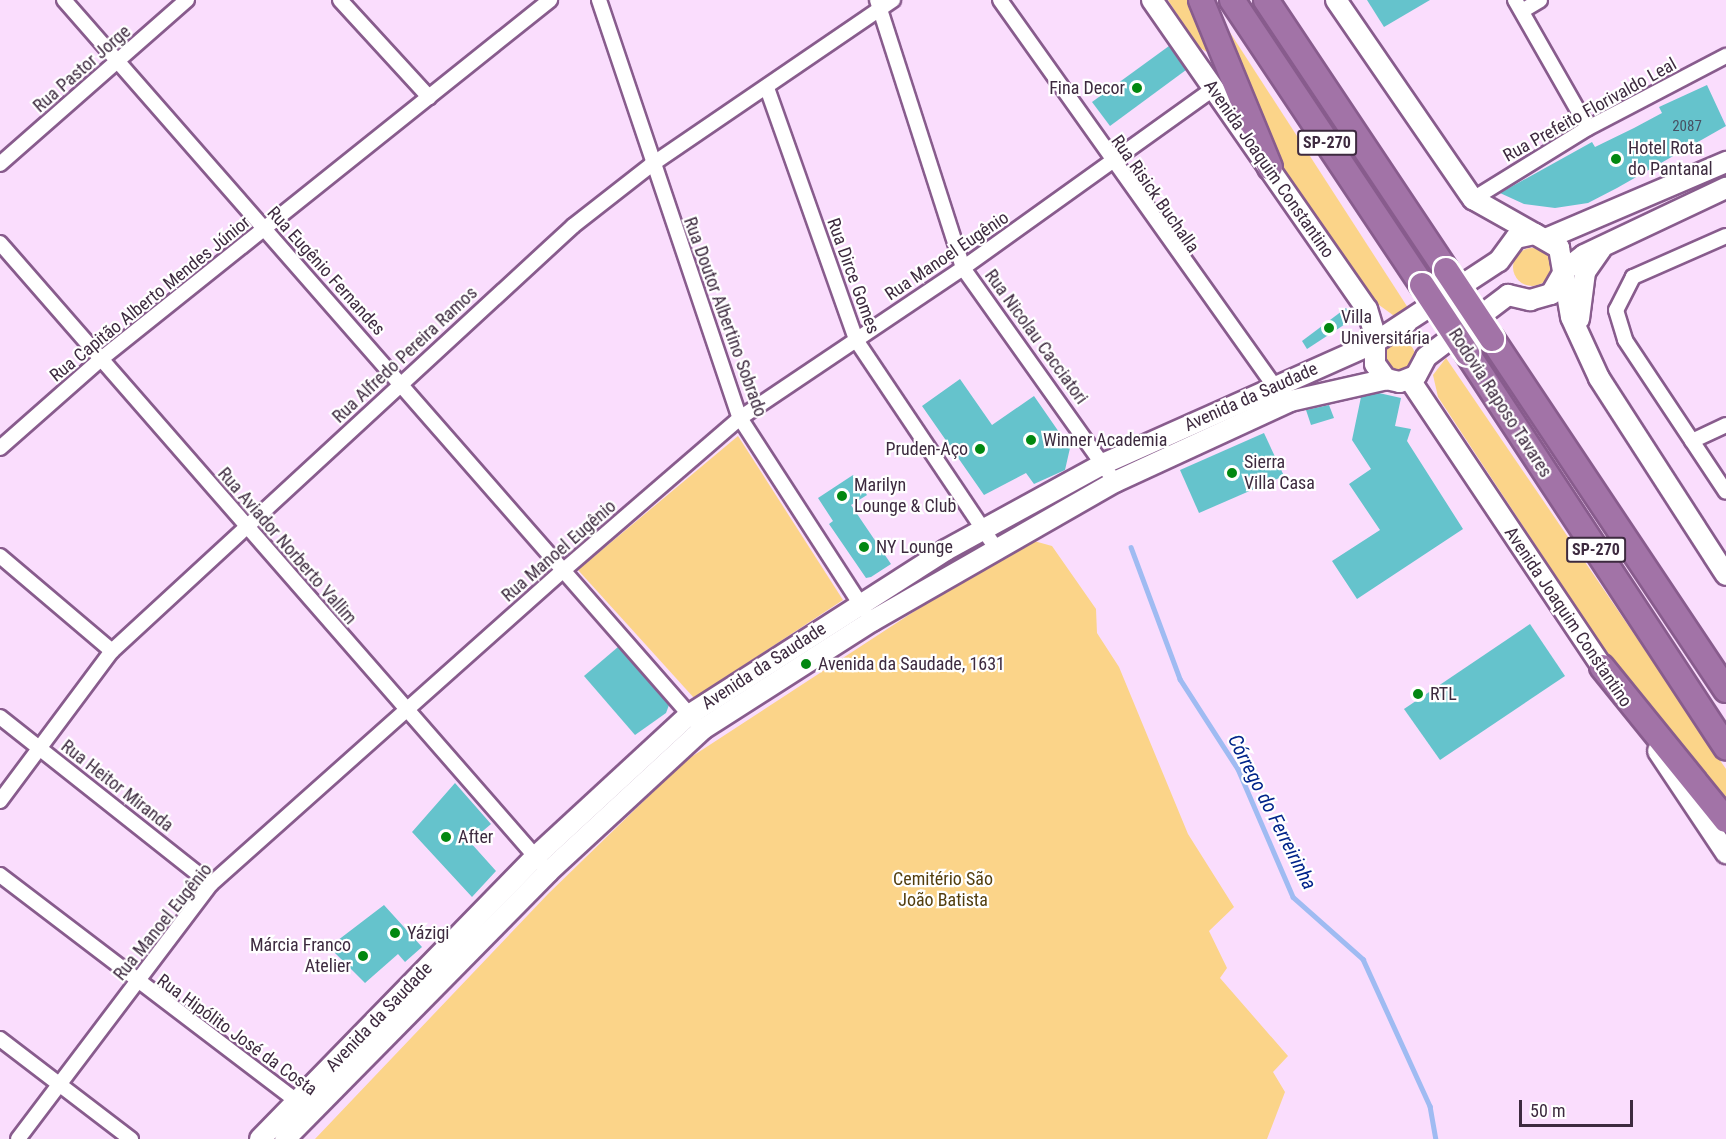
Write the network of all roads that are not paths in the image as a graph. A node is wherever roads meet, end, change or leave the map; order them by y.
1 (64, 0) edge
2 (187, 0) edge
3 (340, 0) edge
4 (550, 0) edge
5 (599, 0) edge
6 (893, 0) edge
7 (1000, 0) edge
8 (1152, 0) edge
9 (1201, 0) edge
10 (1232, 0) edge
11 (1266, 0) edge
12 (1336, 0) edge
13 (1540, 0) edge
14 (878, 5) edge
15 (1518, 5) edge
16 (1726, 56) edge
17 (118, 61) junction
18 (767, 88) junction
19 (1213, 89) junction
20 (429, 96) junction
21 (1588, 128) junction
22 (1726, 162) edge
23 (0, 164) edge
24 (1112, 164) junction
25 (651, 165) junction
26 (1270, 167) junction
27 (1726, 188) edge
28 (1473, 199) junction
29 (265, 229) junction
30 (1541, 236) junction
31 (1726, 236) edge
32 (0, 243) edge
33 (1605, 243) junction
34 (963, 268) junction
35 (1565, 270) junction
36 (1579, 337) junction
37 (856, 340) junction
38 (1374, 343) junction
39 (101, 359) junction
40 (1388, 379) junction
41 (1410, 380) junction
42 (401, 382) junction
43 (1271, 387) junction
44 (1290, 401) junction
45 (740, 418) junction
46 (1199, 419) junction
47 (1726, 424) edge
48 (1214, 438) junction
49 (1692, 441) junction
50 (0, 448) edge
51 (1105, 463) junction
52 (1115, 482) junction
53 (1726, 492) edge
54 (246, 527) junction
55 (983, 530) junction
56 (997, 550) junction
57 (0, 556) edge
58 (565, 569) junction
59 (1726, 575) edge
60 (861, 604) junction
61 (872, 621) junction
62 (1698, 648) junction
63 (112, 651) junction
64 (1602, 667) junction
65 (1726, 676) edge
66 (1726, 690) edge
67 (407, 710) junction
68 (688, 715) junction
69 (0, 717) edge
70 (703, 729) junction
71 (1726, 748) edge
72 (40, 749) junction
73 (0, 801) edge
74 (1726, 820) edge
75 (1726, 853) edge
76 (541, 864) junction
77 (0, 875) edge
78 (212, 884) junction
79 (136, 983) junction
80 (0, 1039) edge
81 (59, 1085) junction
82 (304, 1107) junction
83 (18, 1139) edge
84 (131, 1139) edge
85 (260, 1139) edge
86 (285, 1139) edge

1 - 17 street, Rua Eugênio Fernandes
2 - 17 street, Rua Pastor Jorge
3 - 20 street
4 - 20 street, Rua Capitão Alberto Mendes Júnior
5 - 25 street, Rua Doutor Albertino Sobrado
6 - 14 street, Rua Alfredo Pereira Ramos
7 - 24 street, Rua Risick Buchalla
8 - 19 street, Avenida Joaquim Constantino
9 - 26 highway
10 - 71 highway, Rodovia Raposo Tavares / SP-270, bridge
11 - 62 highway, Rodovia Raposo Tavares / SP-270, bridge
12 - 28 street
13 - 15 street
14 - 18 street, Rua Alfredo Pereira Ramos
14 - 34 street, Rua Nicolau Cacciatori
15 - 21 street
16 - 21 street, Rua Prefeito Florivaldo Leal
17 - 23 street, Rua Pastor Jorge
17 - 29 street, Rua Eugênio Fernandes
18 - 25 street, Rua Alfredo Pereira Ramos
18 - 37 street, Rua Dirce Gomes
19 - 24 street, Rua Manoel Eugênio
19 - 26 street, Avenida Joaquim Constantino
20 - 29 street, Rua Capitão Alberto Mendes Júnior
21 - 28 street, Rua Prefeito Florivaldo Leal
22 - 30 street, Avenida da Saudade
24 - 34 street, Rua Manoel Eugênio
24 - 43 street, Rua Risick Buchalla
25 - 42 street, Rua Alfredo Pereira Ramos
25 - 45 street, Rua Doutor Albertino Sobrado
26 - 38 street, Avenida Joaquim Constantino
27 - 33 street
28 - 30 street
29 - 39 street, Rua Capitão Alberto Mendes Júnior
29 - 42 street, Rua Eugênio Fernandes
30 - 35 street
30 - 38 street, Avenida da Saudade
31 - 49 street
32 - 39 street, Rua Aviador Norberto Vallim
33 - 35 street
33 - 36 street
34 - 37 street, Rua Manoel Eugênio
34 - 51 street, Rua Nicolau Cacciatori
35 - 36 street
35 - 41 street
36 - 59 street
37 - 45 street, Rua Manoel Eugênio
37 - 55 street, Rua Dirce Gomes
38 - 40 street, Avenida Joaquim Constantino
38 - 43 street, Avenida da Saudade
39 - 50 street, Rua Capitão Alberto Mendes Júnior
39 - 54 street, Rua Aviador Norberto Vallim
40 - 41 street, Avenida da Saudade
40 - 44 street, Avenida da Saudade
41 - 64 street, Avenida Joaquim Constantino
42 - 54 street, Rua Alfredo Pereira Ramos
42 - 58 street, Rua Eugênio Fernandes
43 - 44 street, Rua Risick Buchalla
43 - 46 street, Avenida da Saudade
44 - 48 street, Avenida da Saudade
45 - 58 street, Rua Manoel Eugênio
45 - 60 street, Rua Doutor Albertino Sobrado
46 - 48 street
46 - 51 street, Avenida da Saudade
47 - 49 street
48 - 52 street, Avenida da Saudade
49 - 53 street
51 - 52 street, Rua Nicolau Cacciatori
51 - 55 street, Avenida da Saudade
52 - 56 street, Avenida da Saudade
54 - 63 street, Rua Alfredo Pereira Ramos
54 - 67 street, Rua Aviador Norberto Vallim
55 - 56 street, Rua Dirce Gomes
55 - 60 street, Avenida da Saudade
56 - 61 street, Avenida da Saudade
57 - 63 street
58 - 67 street, Rua Manoel Eugênio
58 - 68 street, Rua Eugênio Fernandes
60 - 61 street, Rua Doutor Albertino Sobrado
60 - 68 street, Avenida da Saudade
61 - 70 street, Avenida da Saudade
62 - 65 highway
62 - 66 highway, Rodovia Raposo Tavares / SP-270
63 - 72 street, Rua Alfredo Pereira Ramos
64 - 74 highway
64 - 75 street, Avenida Joaquim Constantino
67 - 76 street, Rua Aviador Norberto Vallim
67 - 78 street, Rua Manoel Eugênio
68 - 70 street, Rua Eugênio Fernandes
68 - 76 street, Avenida da Saudade
69 - 72 street, Rua Heitor Miranda
70 - 76 street, Avenida da Saudade
72 - 73 street, Rua Alfredo Pereira Ramos
72 - 78 street, Rua Heitor Miranda
76 - 82 street, Avenida da Saudade
77 - 79 street, Rua Hipólito José da Costa
78 - 79 street, Rua Manoel Eugênio
79 - 81 street, Rua Manoel Eugênio
79 - 82 street, Rua Hipólito José da Costa
80 - 81 street
81 - 83 street, Rua Manoel Eugênio
81 - 84 street
82 - 85 street, Avenida da Saudade
82 - 86 street, Avenida da Saudade

